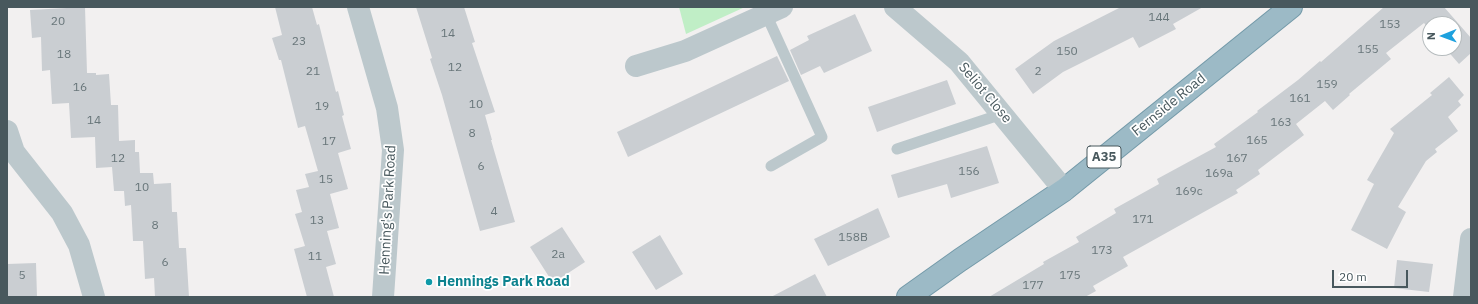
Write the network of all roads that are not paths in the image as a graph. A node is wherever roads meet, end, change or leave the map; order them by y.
1 (358, 7) edge
2 (895, 7) edge
3 (1291, 7) edge
4 (774, 11) edge
5 (636, 66) dead end
6 (1002, 114) junction
7 (7, 131) edge
8 (897, 149) dead end
9 (771, 166) dead end
10 (1064, 190) junction
11 (1471, 239) edge
12 (94, 297) edge
13 (384, 297) edge
14 (908, 297) edge
15 (1464, 297) edge

1 - 13 street, Henning's Park Road
2 - 6 street, Seliot Close
3 - 10 highway, Fernside Road / A35
4 - 5 street
4 - 9 lane
6 - 8 lane
6 - 10 street, Seliot Close
7 - 12 street
10 - 14 highway, Fernside Road / A35
11 - 15 street

